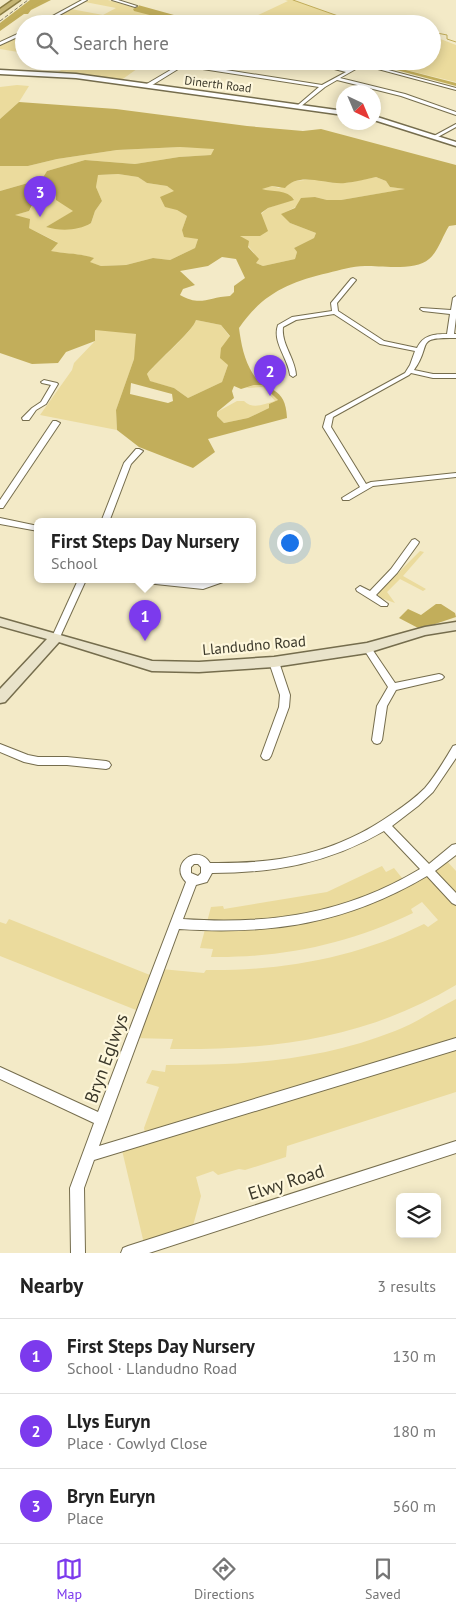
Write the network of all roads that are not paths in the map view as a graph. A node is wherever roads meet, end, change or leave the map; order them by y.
1 (10, 0) edge
2 (16, 0) edge
3 (85, 0) edge
4 (114, 0) edge
5 (135, 6) dead end
6 (0, 7) edge
7 (0, 12) edge
8 (57, 15) edge
9 (15, 36) edge
10 (0, 44) edge
11 (175, 70) edge
12 (235, 70) edge
13 (345, 70) edge
14 (385, 70) edge
15 (349, 71) joint
16 (0, 72) edge
17 (338, 78) junction
18 (147, 86) junction
19 (323, 86) junction
20 (456, 89) edge
21 (300, 106) junction
22 (336, 112) edge
23 (456, 114) edge
24 (381, 120) edge
25 (456, 125) edge
26 (434, 137) junction
27 (456, 144) edge
28 (353, 280) dead end
29 (456, 298) edge
30 (423, 308) dead end
31 (336, 312) junction
32 (454, 312) junction
33 (453, 336) edge
34 (418, 350) junction
35 (295, 370) dead end
36 (410, 371) junction
37 (456, 376) edge
38 (44, 382) dead end
39 (26, 418) dead end
40 (56, 423) dead end
41 (139, 451) dead end
42 (456, 476) edge
43 (363, 486) junction
44 (346, 498) dead end
45 (0, 506) edge
46 (107, 518) edge
47 (0, 521) edge
48 (34, 528) edge
49 (415, 542) dead end
50 (81, 583) edge
51 (174, 583) edge
52 (212, 583) edge
53 (360, 590) dead end
54 (370, 596) junction
55 (384, 604) dead end
56 (0, 622) edge
57 (456, 626) edge
58 (56, 636) junction
59 (367, 648) junction
60 (274, 662) junction
61 (439, 677) dead end
62 (393, 687) junction
63 (0, 698) edge
64 (377, 740) dead end
65 (0, 748) edge
66 (456, 749) edge
67 (266, 756) dead end
68 (106, 765) dead end
69 (386, 826) junction
70 (456, 848) edge
71 (208, 868) junction
72 (428, 870) junction
73 (193, 880) junction
74 (456, 900) edge
75 (176, 924) junction
76 (456, 1044) edge
77 (0, 1074) edge
78 (102, 1120) junction
79 (456, 1147) edge
80 (89, 1155) junction
81 (78, 1253) edge
82 (128, 1253) edge

1 - 6 highway
2 - 7 highway
3 - 8 street
4 - 5 street
9 - 10 street
11 - 18 street
12 - 19 street
13 - 15 street
14 - 20 street
15 - 17 street
16 - 18 street, Dinerth Road
17 - 19 street
17 - 23 street
18 - 21 street, Dinerth Road
19 - 21 street
21 - 22 street, Dinerth Road
24 - 26 street
25 - 26 street
26 - 27 street
28 - 31 street
29 - 32 street
30 - 32 street
31 - 34 street
31 - 35 street
32 - 33 street
33 - 34 street
34 - 36 street
36 - 37 street
36 - 43 street
38 - 39 street
40 - 45 street
41 - 46 street
42 - 43 street
43 - 44 street
47 - 48 street
49 - 54 street
50 - 58 street
51 - 52 street
53 - 54 street
54 - 55 street
56 - 58 main road, Llandudno Road
57 - 59 main road, Llandudno Road
58 - 60 main road, Llandudno Road
58 - 63 main road
59 - 60 main road, Llandudno Road
59 - 62 street
60 - 67 street
61 - 62 street
62 - 64 street
65 - 68 street
66 - 69 street
69 - 71 street
69 - 72 street
70 - 72 street
71 - 73 street
71 - 73 street
72 - 74 street
72 - 75 street
73 - 75 street, Bryn Eglwys
75 - 78 street, Bryn Eglwys
76 - 80 street
77 - 78 street
78 - 80 street, Bryn Eglwys
79 - 82 street, Elwy Road
80 - 81 street, Bryn Eglwys

